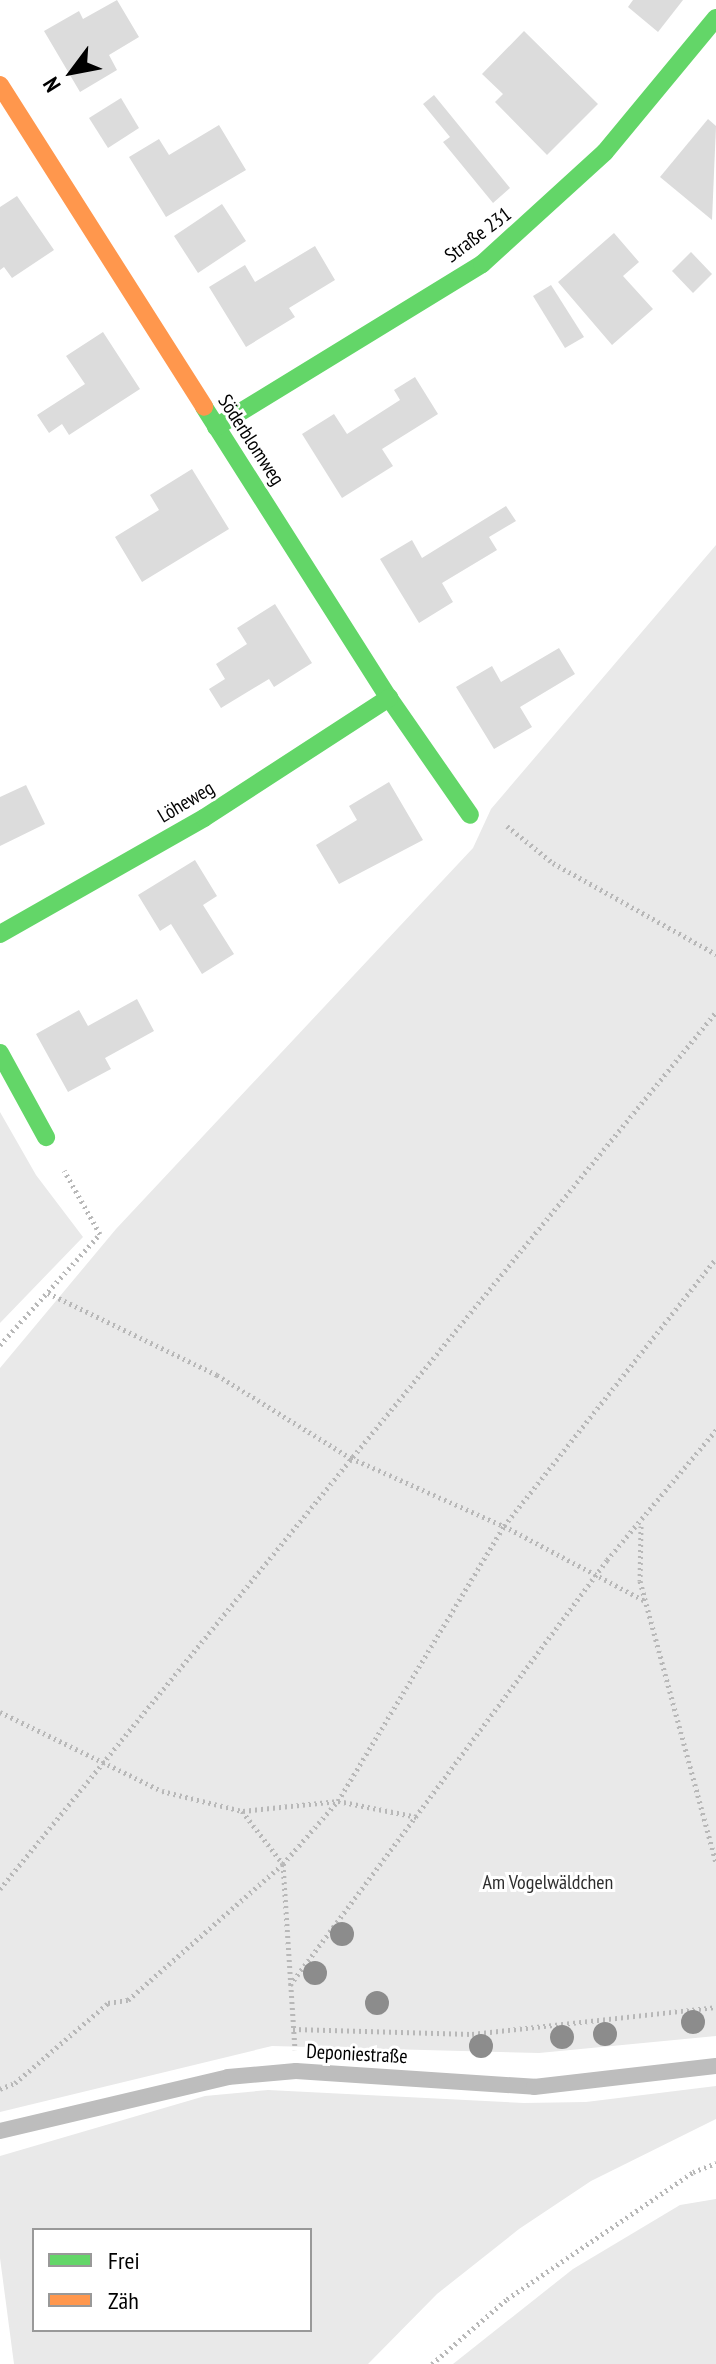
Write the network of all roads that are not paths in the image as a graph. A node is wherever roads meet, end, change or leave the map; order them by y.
1 (716, 18) edge
2 (0, 85) edge
3 (216, 427) junction
4 (389, 698) junction
5 (470, 815) dead end
6 (0, 934) edge
7 (0, 1053) edge
8 (46, 1137) road end
9 (716, 2066) edge
10 (0, 2131) edge

1 - 3 street, Straße 231
2 - 3 street, Söderblomweg
3 - 4 street, Söderblomweg
4 - 5 street, Söderblomweg
4 - 6 street, Löheweg
7 - 8 street
9 - 10 lane, Deponiestraße

